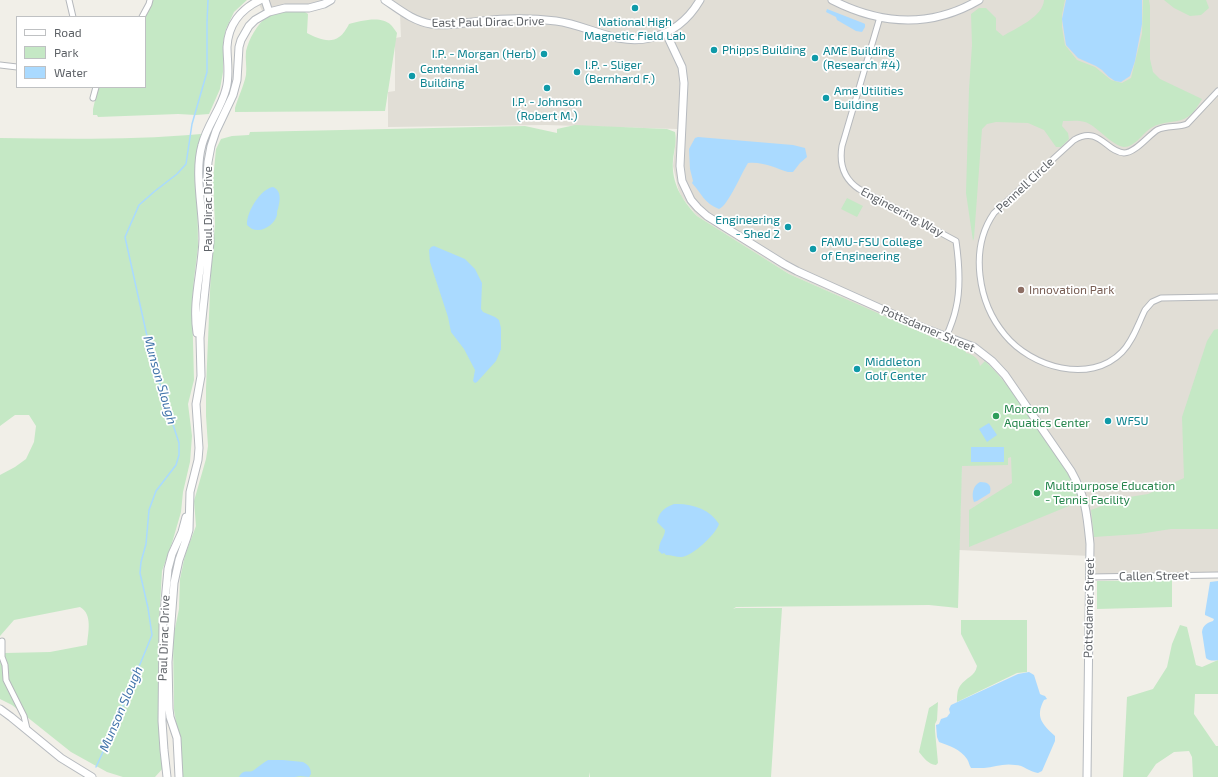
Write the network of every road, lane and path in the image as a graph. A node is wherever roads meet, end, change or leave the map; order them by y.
1 (69, 0) edge
2 (150, 0) edge
3 (260, 0) edge
4 (266, 0) edge
5 (331, 0) edge
6 (385, 0) edge
7 (700, 0) edge
8 (832, 0) edge
9 (979, 0) edge
10 (269, 12) junction
11 (73, 16) edge
12 (143, 16) edge
13 (880, 17) junction
14 (666, 33) junction
15 (0, 66) edge
16 (16, 67) edge
17 (96, 88) edge
18 (1218, 91) edge
19 (94, 98) dead end
20 (1218, 297) edge
21 (946, 338) junction
22 (199, 345) junction
23 (189, 503) junction
24 (1218, 576) edge
25 (1090, 577) junction
26 (2, 641) dead end
27 (0, 709) edge
28 (27, 730) junction
29 (92, 777) edge
30 (167, 777) edge
31 (179, 777) edge
32 (1087, 777) edge

1 - 11 street
2 - 12 street
3 - 22 street, Paul Dirac Drive
4 - 10 street
5 - 10 street, Paul Dirac Drive
6 - 14 street, East Paul Dirac Drive
7 - 14 street, East Paul Dirac Drive
8 - 13 street
9 - 13 street
10 - 22 street, Paul Dirac Drive
13 - 21 street, Engineering Way
14 - 21 street, Pottsdamer Street
15 - 16 street
17 - 19 street
18 - 20 street, Pennell Circle
21 - 25 street, Pottsdamer Street
22 - 23 street, Paul Dirac Drive
23 - 30 street, Paul Dirac Drive
23 - 31 street, Paul Dirac Drive
24 - 25 street, Callen Street
25 - 32 street, Pottsdamer Street
26 - 28 street
27 - 28 street
28 - 29 street

